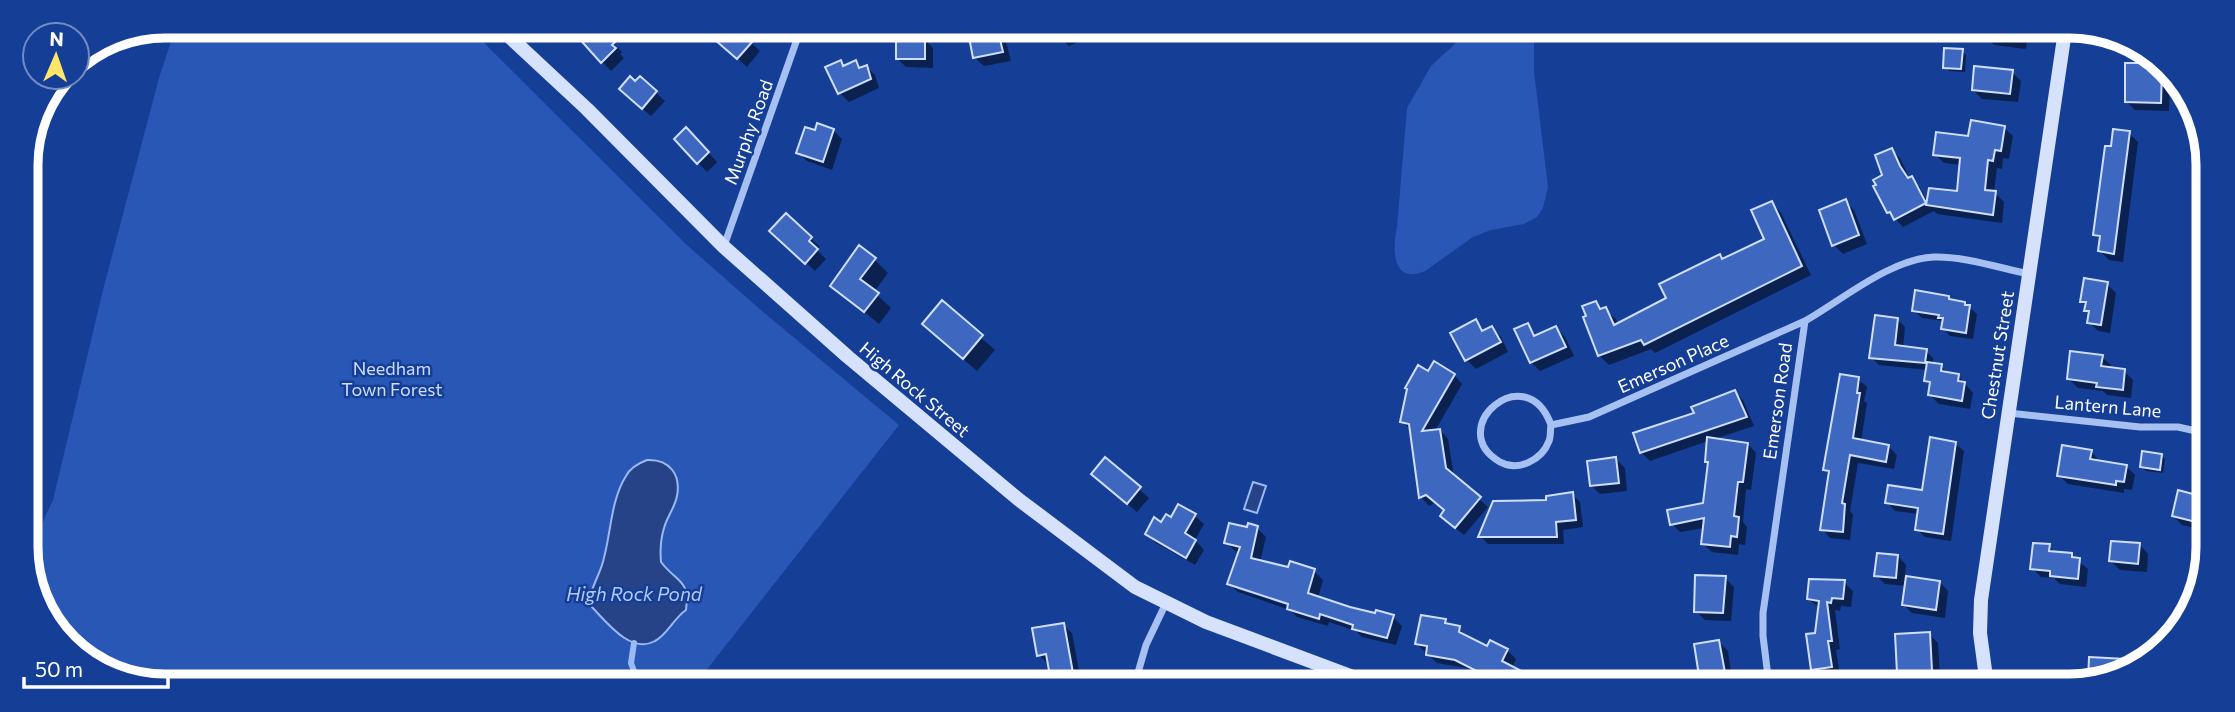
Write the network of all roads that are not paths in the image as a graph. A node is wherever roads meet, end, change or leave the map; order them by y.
1 (2064, 38) edge
2 (512, 39) edge
3 (797, 39) edge
4 (724, 247) junction
5 (2029, 274) junction
6 (1805, 321) junction
7 (2008, 413) junction
8 (1550, 425) junction
9 (2196, 431) edge
10 (1166, 603) junction
11 (1138, 673) edge
12 (1343, 673) edge
13 (1767, 673) edge
14 (1986, 673) edge

1 - 5 street, Chestnut Street
2 - 4 street, High Rock Street
3 - 4 street, Murphy Road
4 - 10 street, High Rock Street
5 - 6 street, Emerson Road
5 - 7 street, Chestnut Street
6 - 8 street, Emerson Place
6 - 13 street, Emerson Road
7 - 9 street, Lantern Lane
7 - 14 street, Chestnut Street
8 - 8 street
10 - 11 street
10 - 12 street, High Rock Street

